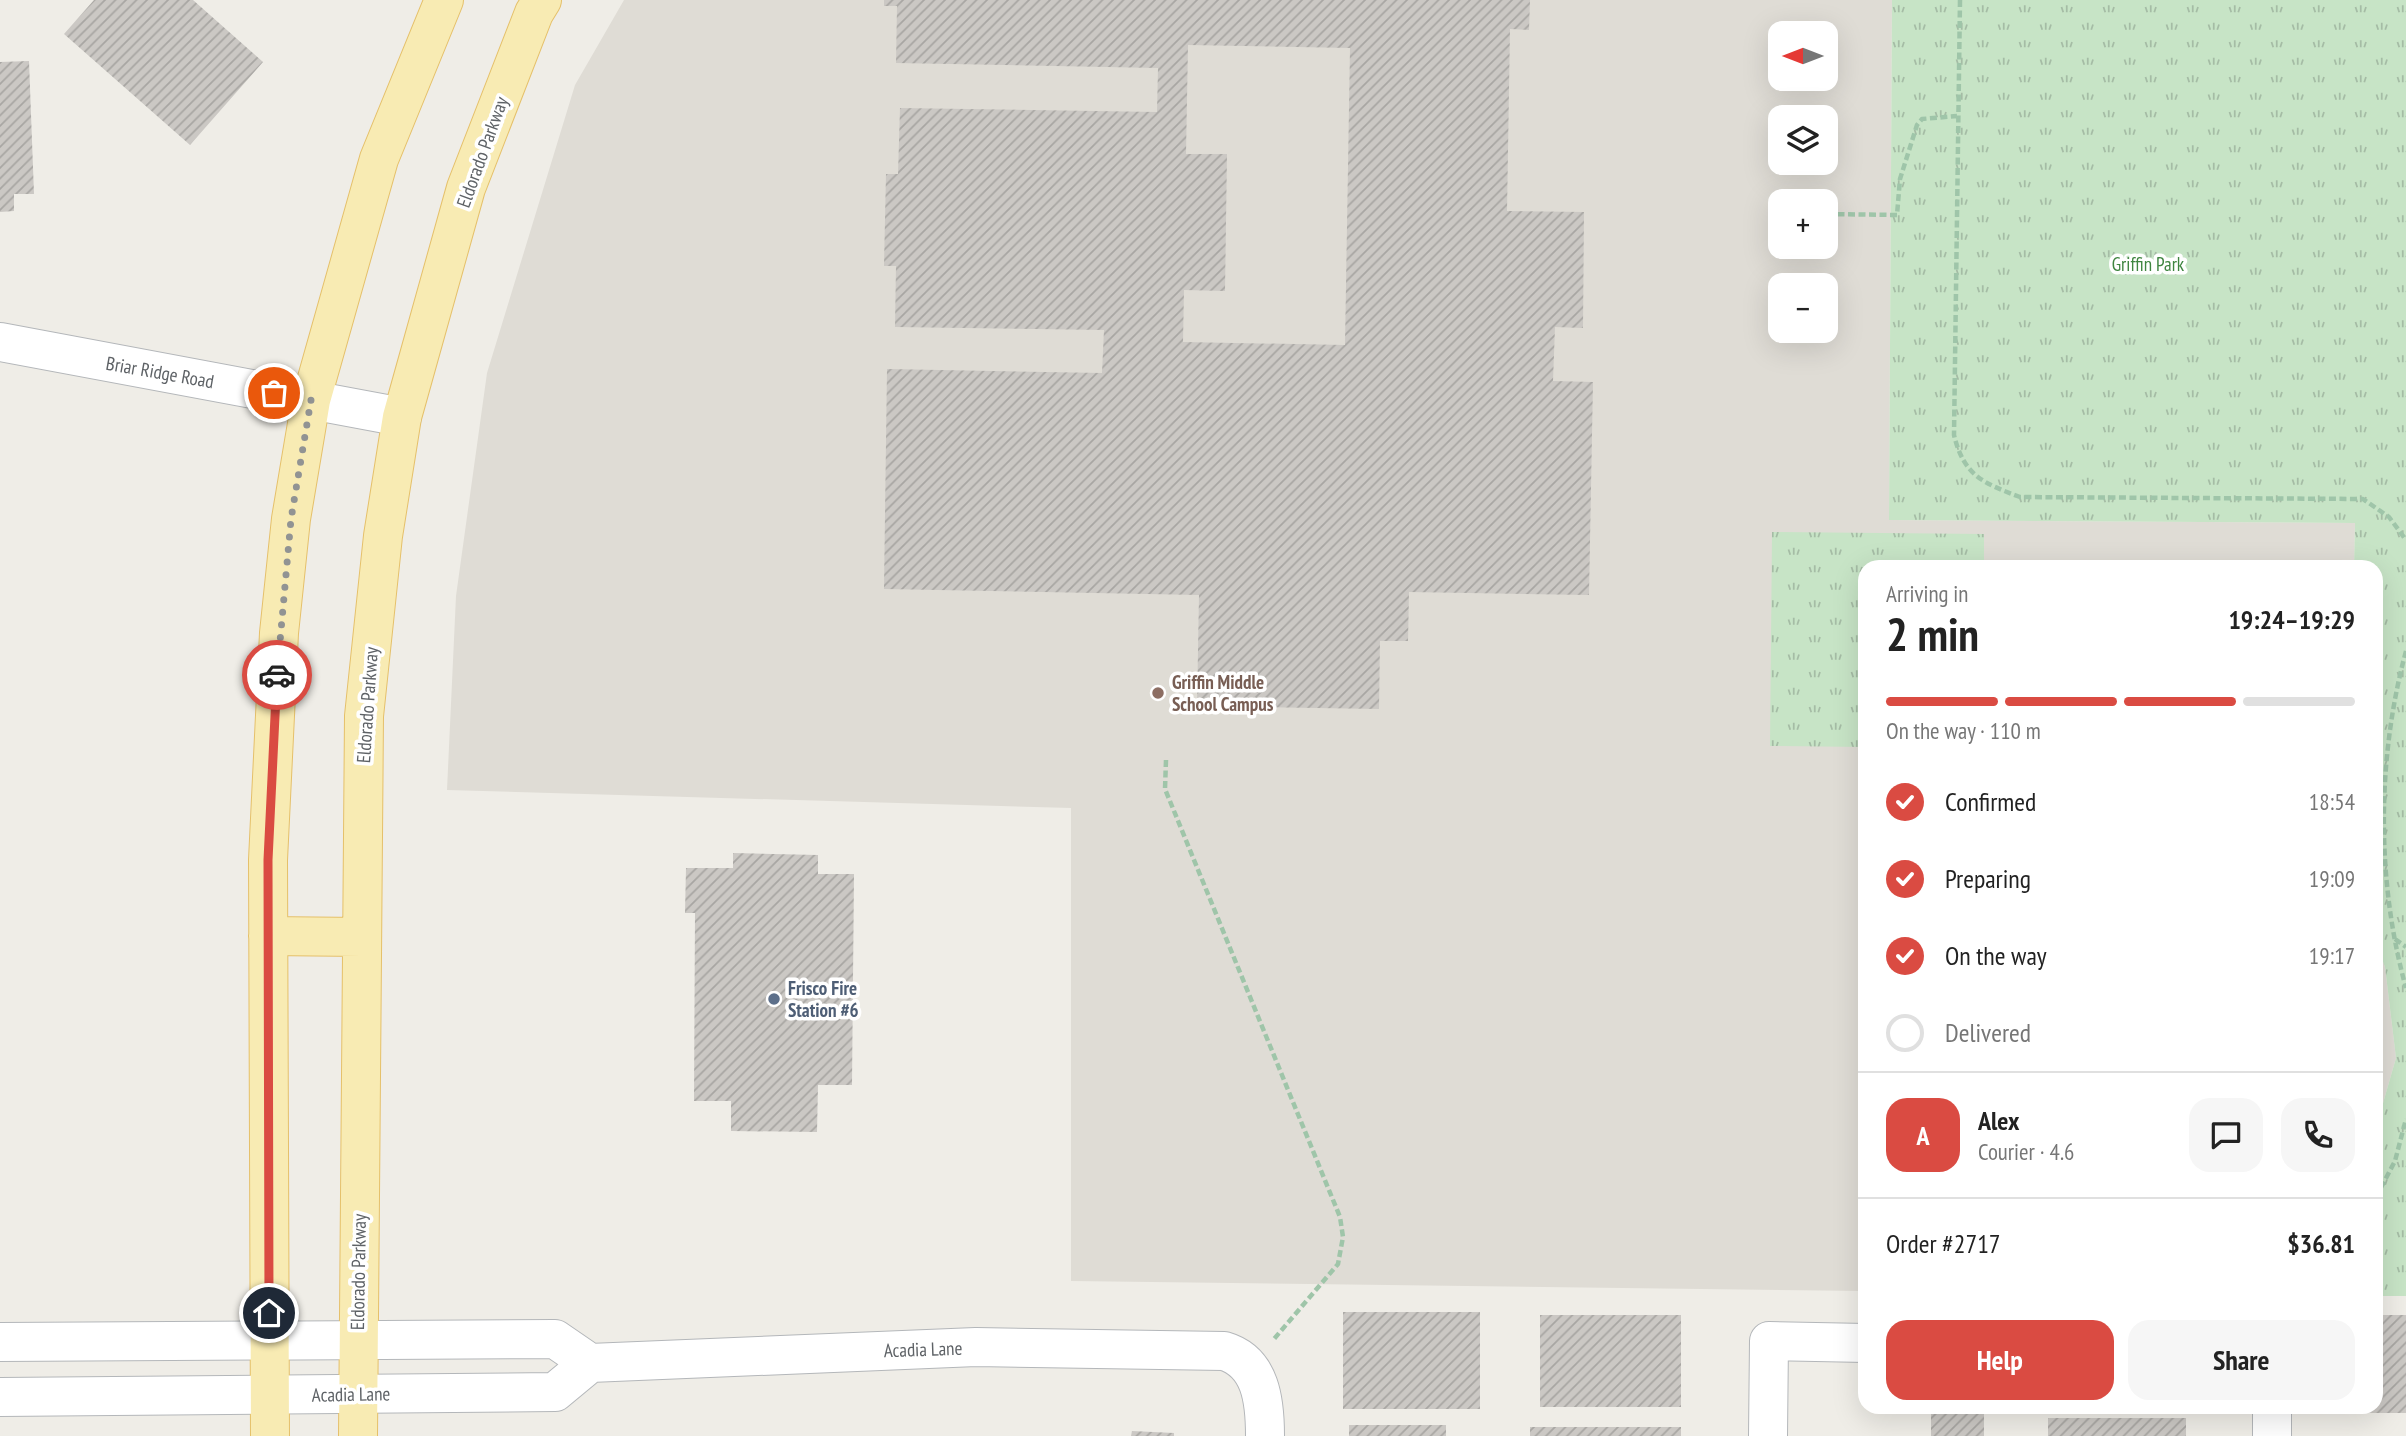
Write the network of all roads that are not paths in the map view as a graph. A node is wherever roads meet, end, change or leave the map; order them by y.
1 (444, 0) edge
2 (542, 0) edge
3 (0, 342) edge
4 (311, 400) junction
5 (402, 417) junction
6 (268, 936) junction
7 (361, 937) junction
8 (357, 1339) junction
9 (269, 1340) junction
10 (0, 1342) edge
11 (1858, 1343) edge
12 (590, 1363) junction
13 (358, 1393) junction
14 (270, 1396) junction
15 (0, 1397) edge
16 (2272, 1414) edge
17 (270, 1436) edge
18 (358, 1436) edge
19 (1265, 1436) edge
20 (1768, 1436) edge
21 (2272, 1436) edge

1 - 4 main road
2 - 5 main road, Eldorado Parkway
3 - 4 street, Briar Ridge Road
4 - 5 street, Briar Ridge Road
4 - 6 main road
5 - 7 main road, Eldorado Parkway
6 - 7 main road
6 - 9 main road
7 - 8 main road, Eldorado Parkway
8 - 9 street
8 - 12 street
8 - 13 main road, Eldorado Parkway
9 - 10 street
9 - 14 main road
11 - 20 street
12 - 13 street, Acadia Lane
12 - 19 street, Acadia Lane
13 - 14 street, Acadia Lane
13 - 18 main road, Eldorado Parkway
14 - 15 street, Acadia Lane
14 - 17 main road
16 - 21 street

